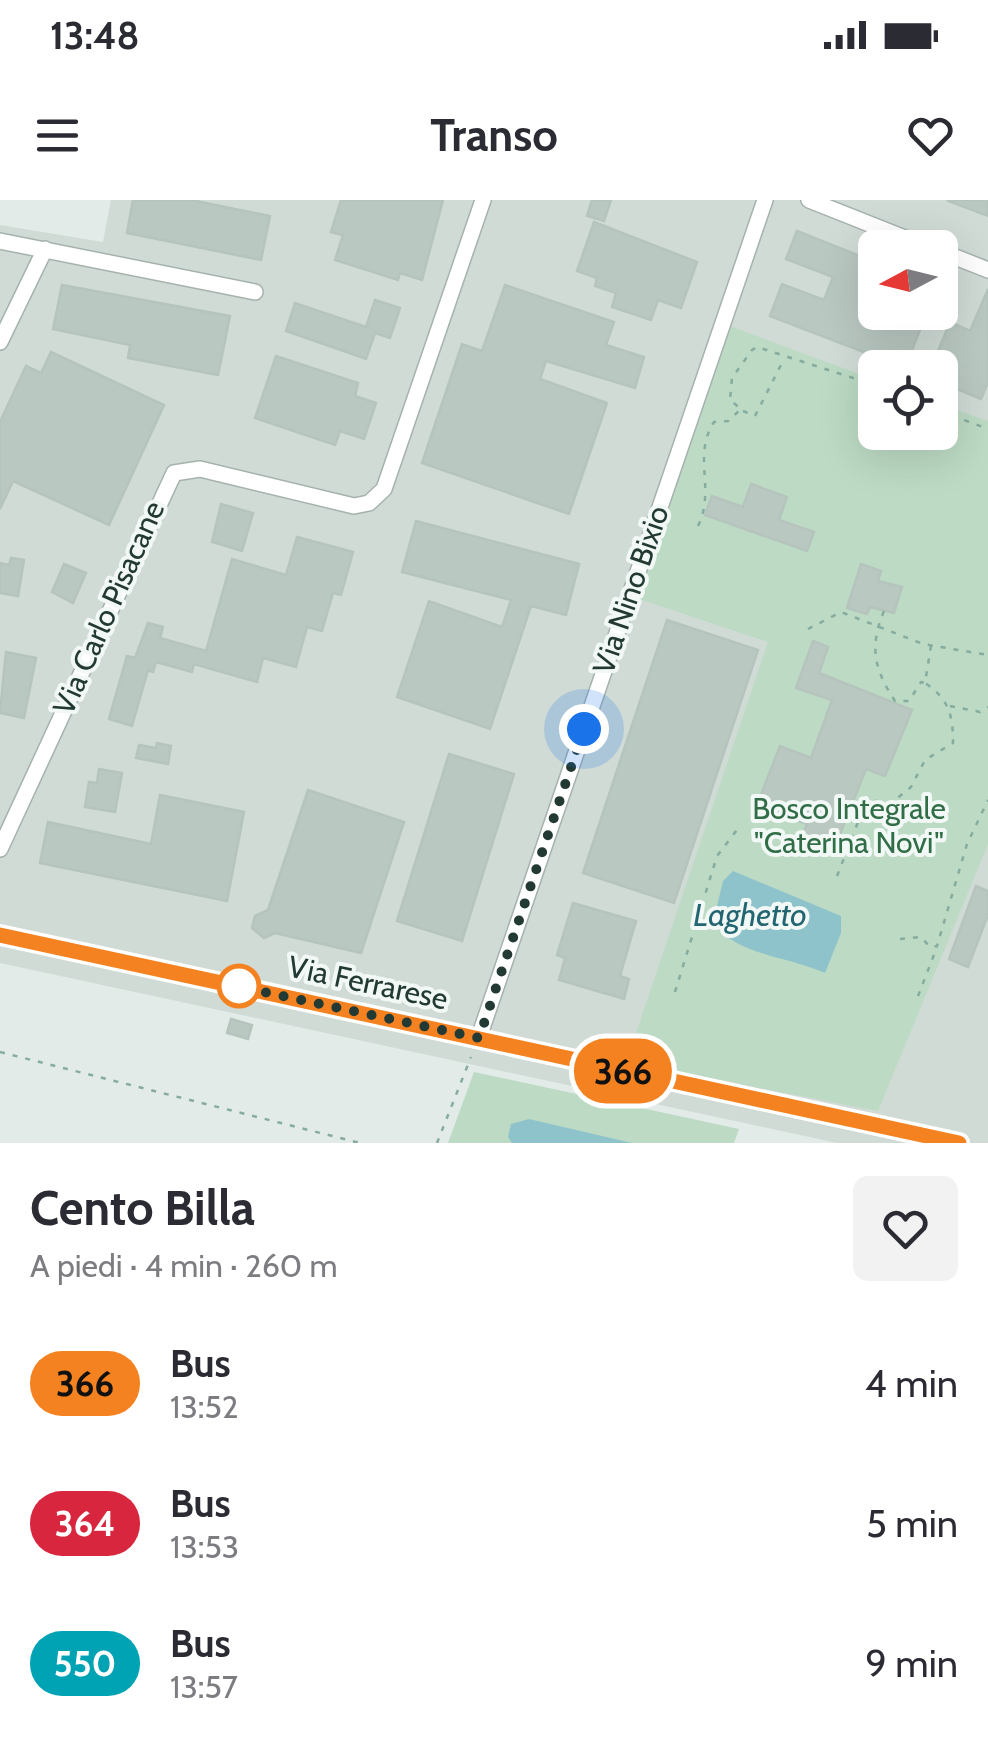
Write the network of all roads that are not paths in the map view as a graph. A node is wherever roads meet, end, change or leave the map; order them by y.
1 (483, 200) edge
2 (765, 200) edge
3 (809, 200) edge
4 (885, 230) edge
5 (0, 241) edge
6 (45, 249) junction
7 (958, 258) edge
8 (988, 270) edge
9 (255, 292) dead end
10 (0, 342) edge
11 (0, 849) edge
12 (0, 935) edge
13 (479, 1038) junction
14 (958, 1143) edge

1 - 11 street, Via Carlo Pisacane
2 - 13 street, Via Nino Bixio
3 - 4 street
5 - 6 street
6 - 9 street
6 - 10 street
7 - 8 street
12 - 13 main road, Via Ferrarese
13 - 14 main road, Via Ferrarese

